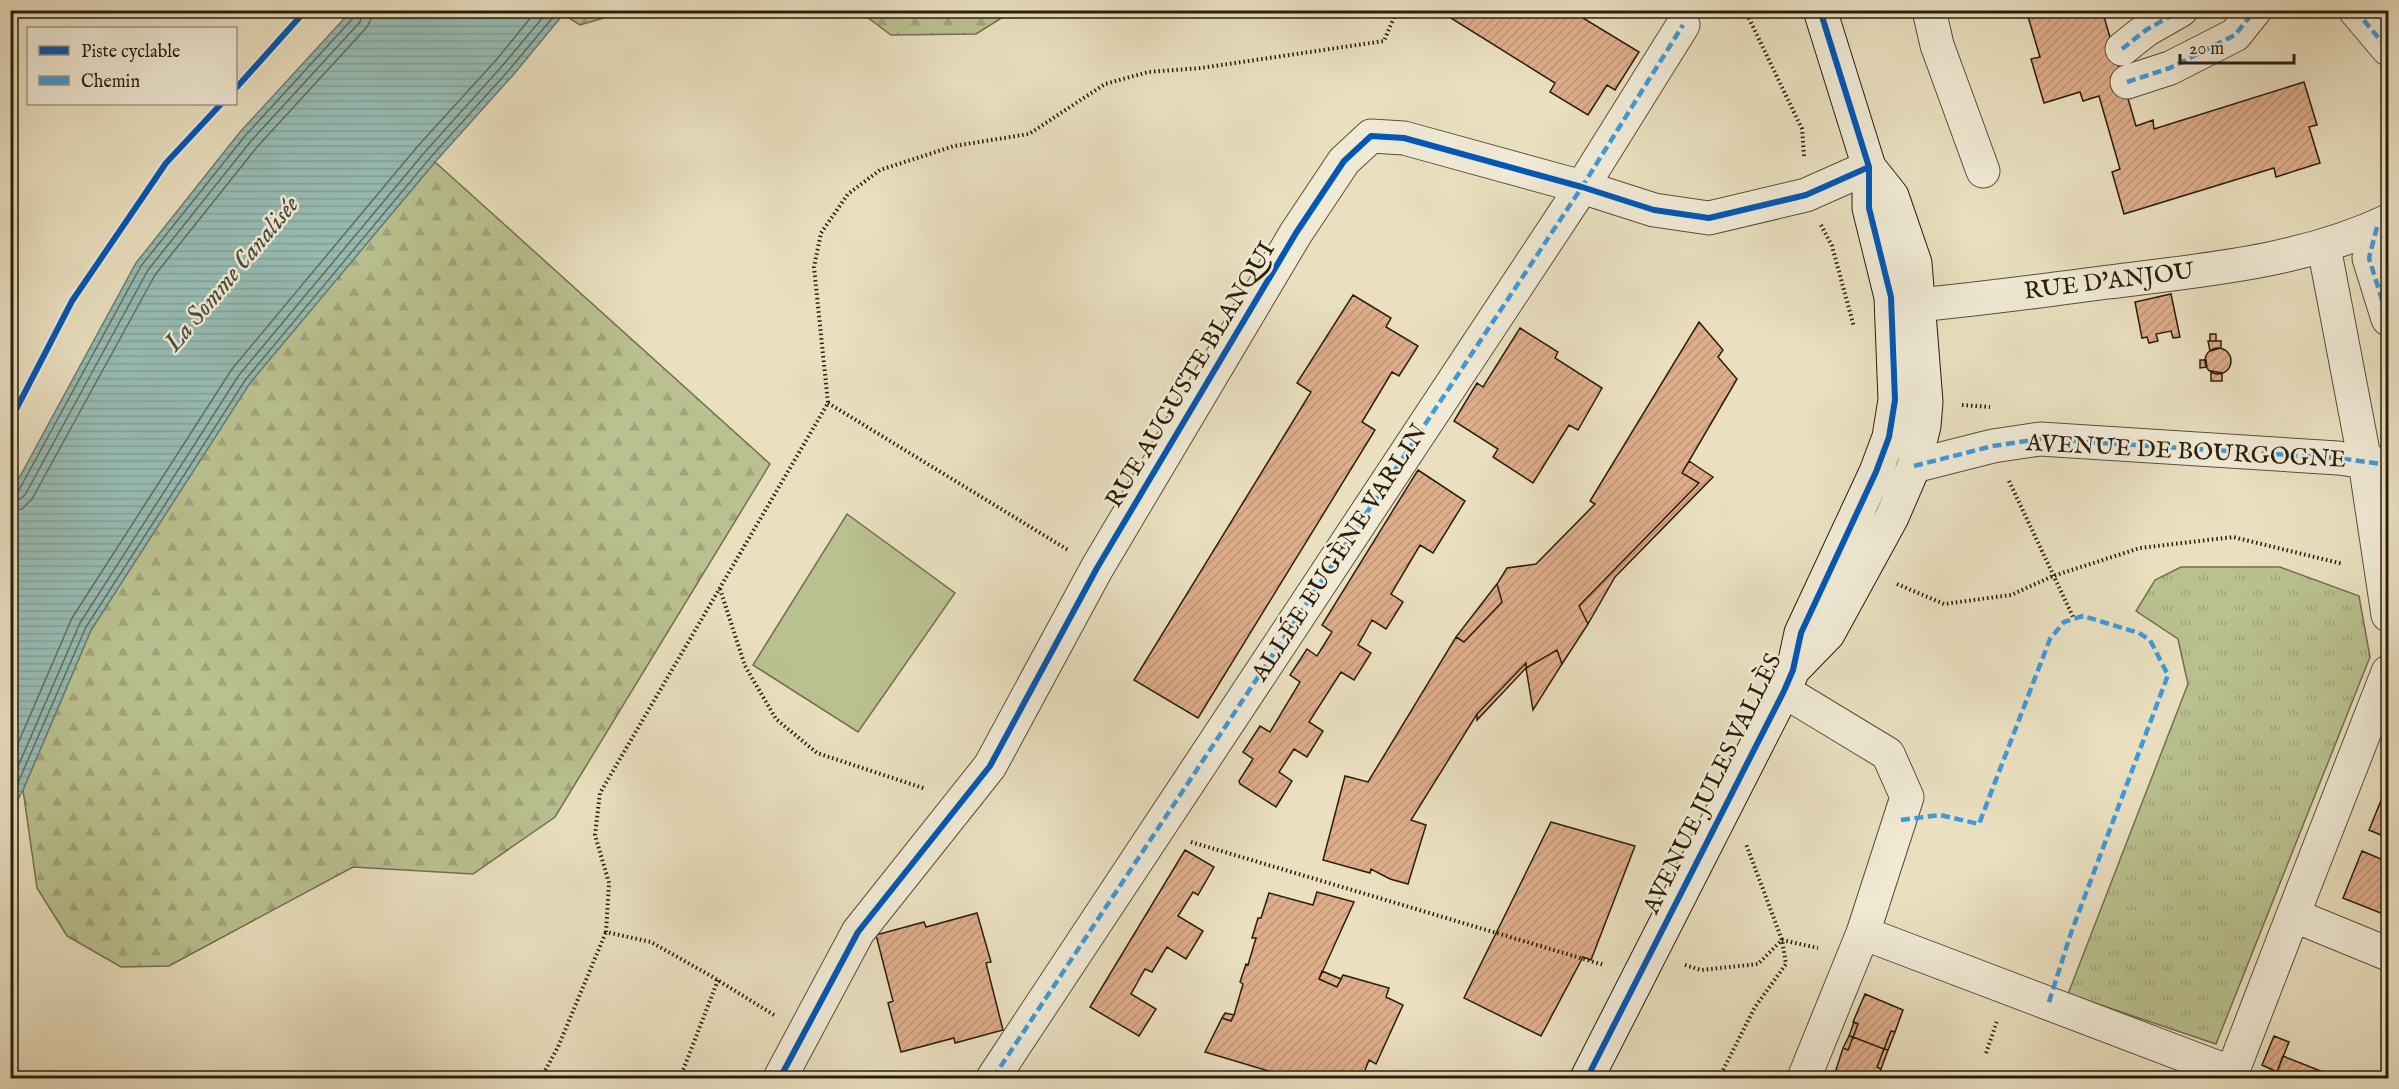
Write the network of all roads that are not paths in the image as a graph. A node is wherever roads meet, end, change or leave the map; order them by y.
1 (1820, 10) edge
2 (1929, 10) edge
3 (2181, 10) edge
4 (2254, 10) edge
5 (2355, 10) edge
6 (1683, 25) dead end
7 (2122, 49) dead end
8 (2388, 49) edge
9 (2127, 82) dead end
10 (1869, 167) junction
11 (1983, 171) dead end
12 (1582, 187) junction
13 (2382, 224) edge
14 (2324, 247) junction
15 (1906, 306) junction
16 (2388, 318) edge
17 (1910, 401) junction
18 (2377, 464) edge
19 (1914, 466) junction
20 (2388, 615) edge
21 (2388, 672) edge
22 (1789, 680) junction
23 (2293, 915) junction
24 (1863, 933) junction
25 (2388, 954) edge
26 (2231, 1076) edge
27 (780, 1078) edge
28 (993, 1078) edge
29 (1587, 1078) edge
30 (1804, 1078) edge

1 - 10 street
2 - 11 street
3 - 7 street
4 - 9 street
5 - 8 street
6 - 12 street, ALLÉE EUGÈNE VARLIN
10 - 12 street, RUE AUGUSTE BLANQUI
10 - 15 street
12 - 27 street, RUE AUGUSTE BLANQUI
12 - 28 street, ALLÉE EUGÈNE VARLIN
13 - 14 street, RUE D'ANJOU
13 - 16 street
14 - 15 street, RUE D'ANJOU
14 - 18 street
15 - 17 street
17 - 19 street, AVENUE JULES VALLÈS
17 - 22 street, AVENUE JULES VALLÈS
18 - 19 street, AVENUE DE BOURGOGNE
18 - 20 street
19 - 22 street, AVENUE JULES VALLÈS
21 - 23 street
22 - 24 street
22 - 29 street, AVENUE JULES VALLÈS
23 - 25 street
23 - 26 street
24 - 26 street
24 - 30 street

